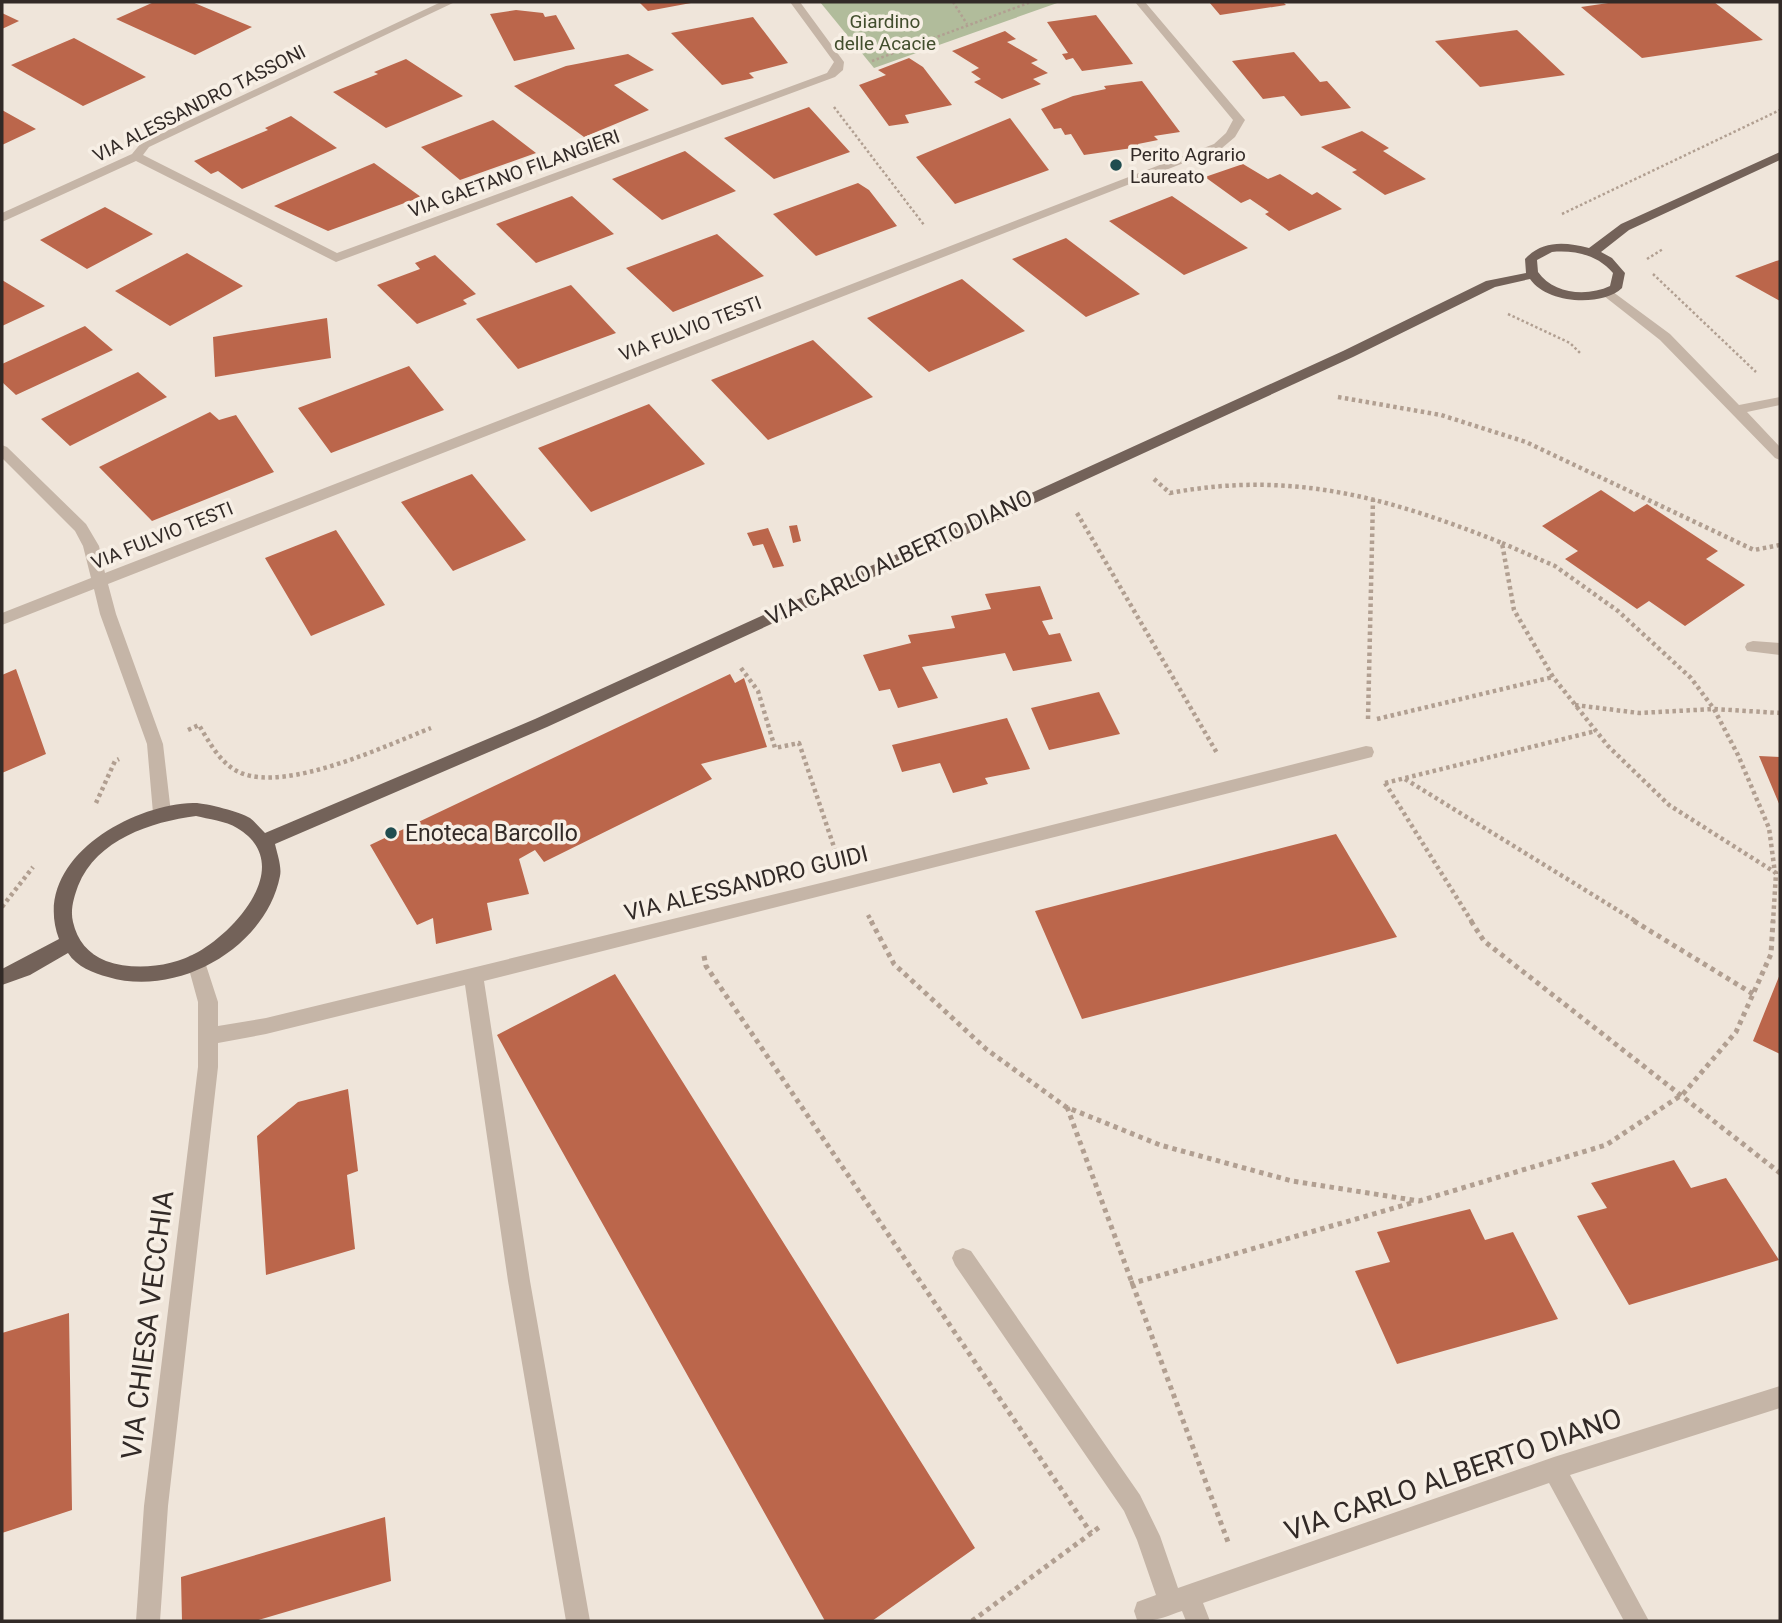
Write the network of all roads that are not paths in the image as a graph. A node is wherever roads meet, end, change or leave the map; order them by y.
1 (450, 2) edge
2 (795, 2) edge
3 (1140, 2) edge
4 (135, 156) junction
5 (1780, 156) edge
6 (2, 218) edge
7 (1592, 252) junction
8 (1533, 275) junction
9 (1609, 293) junction
10 (1780, 401) edge
11 (1737, 410) junction
12 (2, 450) edge
13 (1780, 455) edge
14 (102, 582) junction
15 (2, 619) edge
16 (1753, 647) dead end
17 (1780, 649) edge
18 (1366, 752) road end
19 (162, 813) junction
20 (265, 841) junction
21 (69, 943) junction
22 (196, 962) junction
23 (473, 974) junction
24 (2, 977) edge
25 (210, 1036) junction
26 (963, 1258) dead end
27 (1780, 1397) edge
28 (1554, 1469) junction
29 (1180, 1599) junction
30 (1146, 1611) dead end
31 (148, 1621) edge
32 (578, 1621) edge
33 (1198, 1621) edge
34 (1637, 1621) edge

1 - 4 street, VIA ALESSANDRO TASSONI
2 - 4 street, VIA GAETANO FILANGIERI
3 - 14 street, VIA FULVIO TESTI
4 - 6 street, VIA ALESSANDRO TASSONI
5 - 7 main road
7 - 8 main road
7 - 9 main road
8 - 9 main road
8 - 20 main road, VIA CARLO ALBERTO DIANO
9 - 11 street
10 - 11 street
11 - 13 street
12 - 14 street
14 - 15 street, VIA FULVIO TESTI
14 - 19 street
16 - 17 street
18 - 23 street, VIA ALESSANDRO GUIDI
19 - 20 main road
19 - 21 main road
20 - 22 main road
21 - 22 main road
21 - 24 main road
22 - 25 street
23 - 25 street, VIA ALESSANDRO GUIDI
23 - 32 street
25 - 31 street, VIA CHIESA VECCHIA
26 - 29 street
27 - 28 street, VIA CARLO ALBERTO DIANO
28 - 29 street, VIA CARLO ALBERTO DIANO
28 - 34 street
29 - 30 street, VIA CARLO ALBERTO DIANO
29 - 33 street

